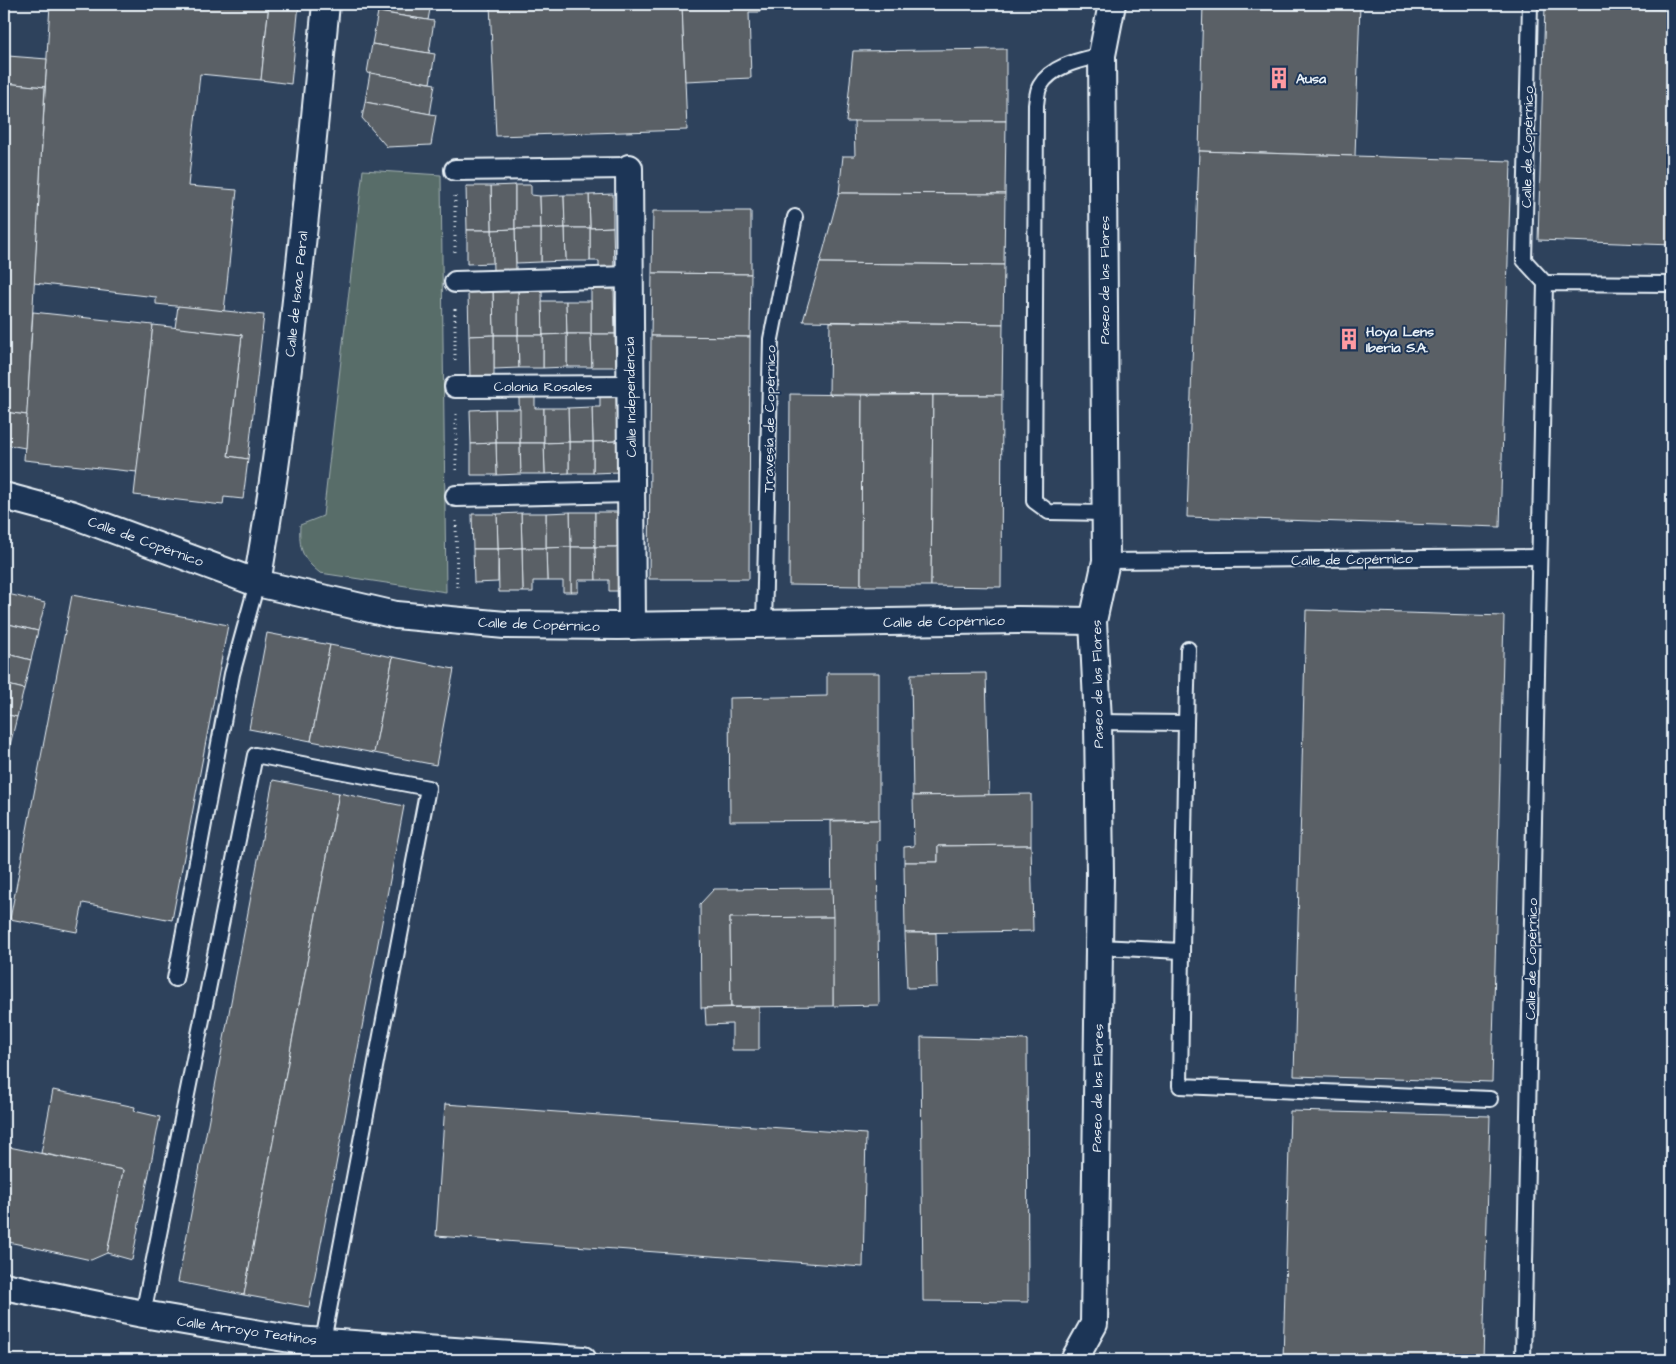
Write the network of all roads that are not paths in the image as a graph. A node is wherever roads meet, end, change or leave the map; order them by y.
1 (326, 4) edge
2 (1112, 4) edge
3 (1530, 4) edge
4 (1102, 54) junction
5 (629, 168) joint
6 (455, 170) dead end
7 (795, 217) dead end
8 (629, 277) junction
9 (455, 282) dead end
10 (1545, 283) junction
11 (1672, 284) edge
12 (630, 386) junction
13 (456, 387) dead end
14 (631, 492) junction
15 (4, 496) edge
16 (456, 496) dead end
17 (1106, 514) junction
18 (1539, 557) junction
19 (1106, 561) junction
20 (257, 583) junction
21 (1093, 621) junction
22 (764, 624) junction
23 (632, 626) junction
24 (1188, 649) dead end
25 (1098, 722) junction
26 (1186, 723) junction
27 (1099, 947) junction
28 (1182, 951) junction
29 (175, 978) dead end
30 (1490, 1099) dead end
31 (4, 1286) edge
32 (143, 1314) junction
33 (324, 1341) junction
34 (583, 1360) edge
35 (1074, 1360) edge
36 (1522, 1360) edge

1 - 20 street, Calle de Isaac Peral
2 - 4 street, Paseo de las Flores
3 - 10 lane, Calle de Copérnico
4 - 17 street, Paseo de las Flores
4 - 17 lane
5 - 6 street
5 - 8 street, Calle Independencia
7 - 22 lane, Travesía de Copérnico
8 - 9 street
8 - 12 street, Calle Independencia
10 - 11 lane
10 - 18 lane, Calle de Copérnico
12 - 13 street, Colonia Rosales
12 - 14 street, Calle Independencia
14 - 16 street
14 - 23 street, Calle Independencia
15 - 20 street, Calle de Copérnico
17 - 19 street, Paseo de las Flores
18 - 19 lane, Calle de Copérnico
18 - 36 lane, Calle de Copérnico
19 - 21 street, Paseo de las Flores
20 - 23 street, Calle de Copérnico
20 - 29 lane
21 - 22 street, Calle de Copérnico
21 - 25 street, Paseo de las Flores
22 - 23 street, Calle de Copérnico
24 - 26 lane
25 - 26 lane
25 - 27 street, Paseo de las Flores
26 - 28 lane
27 - 28 lane
27 - 35 street, Paseo de las Flores
28 - 30 lane
31 - 32 street, Calle Arroyo Teatinos
32 - 33 street, Calle Arroyo Teatinos
32 - 33 lane
33 - 34 street, Calle Arroyo Teatinos

